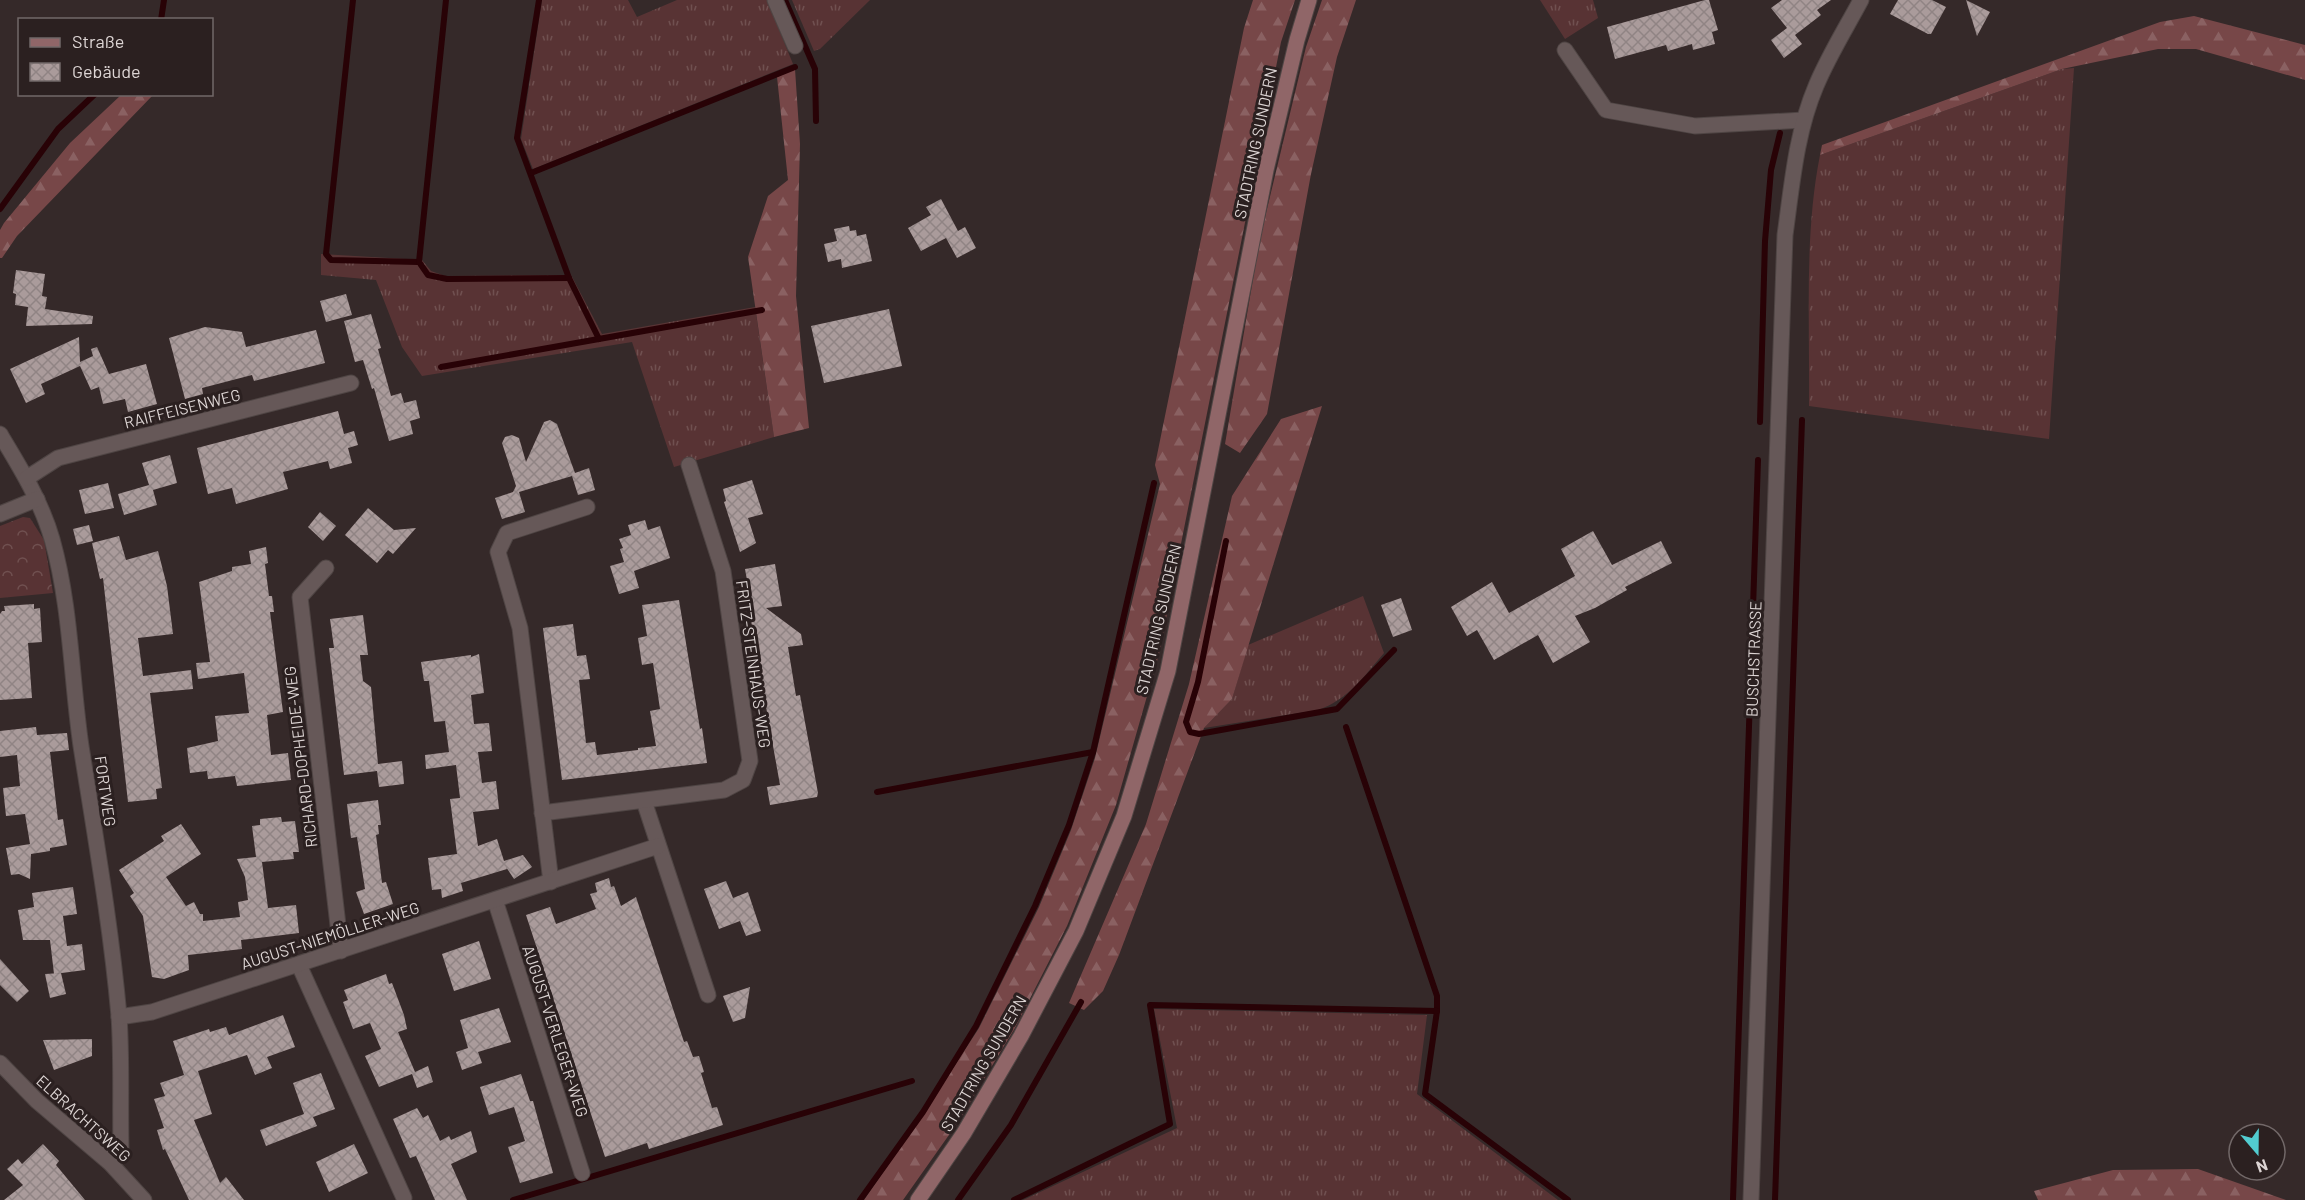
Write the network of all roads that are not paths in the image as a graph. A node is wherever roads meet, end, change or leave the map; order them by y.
1 (776, 0) edge
2 (1309, 0) edge
3 (1861, 0) edge
4 (795, 46) dead end
5 (1565, 50) dead end
6 (1804, 120) junction
7 (351, 383) dead end
8 (0, 434) edge
9 (689, 465) dead end
10 (27, 478) junction
11 (37, 499) junction
12 (587, 507) dead end
13 (0, 514) edge
14 (327, 568) dead end
15 (644, 801) junction
16 (542, 813) junction
17 (658, 846) junction
18 (551, 882) junction
19 (495, 900) junction
20 (341, 951) junction
21 (299, 965) junction
22 (708, 995) dead end
23 (119, 1017) junction
24 (0, 1063) edge
25 (110, 1163) junction
26 (582, 1173) dead end
27 (404, 1198) dead end
28 (144, 1200) edge
29 (918, 1200) edge
30 (1751, 1200) edge

1 - 4 street
2 - 29 main road, STADTRING SUNDERN
3 - 6 street, BUSCHSTRASSE
5 - 6 street
6 - 30 street, BUSCHSTRASSE
7 - 10 street, RAIFFEISENWEG
8 - 10 street, FORTWEG
9 - 15 street, FRITZ-STEINHAUS-WEG
10 - 11 street, FORTWEG
11 - 13 street
11 - 23 street, FORTWEG
12 - 16 street
14 - 20 street, RICHARD-DOPHEIDE-WEG
15 - 16 street
15 - 17 street
16 - 18 street
17 - 18 street, AUGUST-NIEMÖLLER-WEG
17 - 22 street
18 - 19 street, AUGUST-NIEMÖLLER-WEG
19 - 20 street, AUGUST-NIEMÖLLER-WEG
19 - 26 street, AUGUST-VERLEGER-WEG
20 - 21 street, AUGUST-NIEMÖLLER-WEG
21 - 23 street, AUGUST-NIEMÖLLER-WEG
21 - 27 street
23 - 25 street, FORTWEG
24 - 25 street, ELBRACHTSWEG
25 - 28 street, ELBRACHTSWEG

